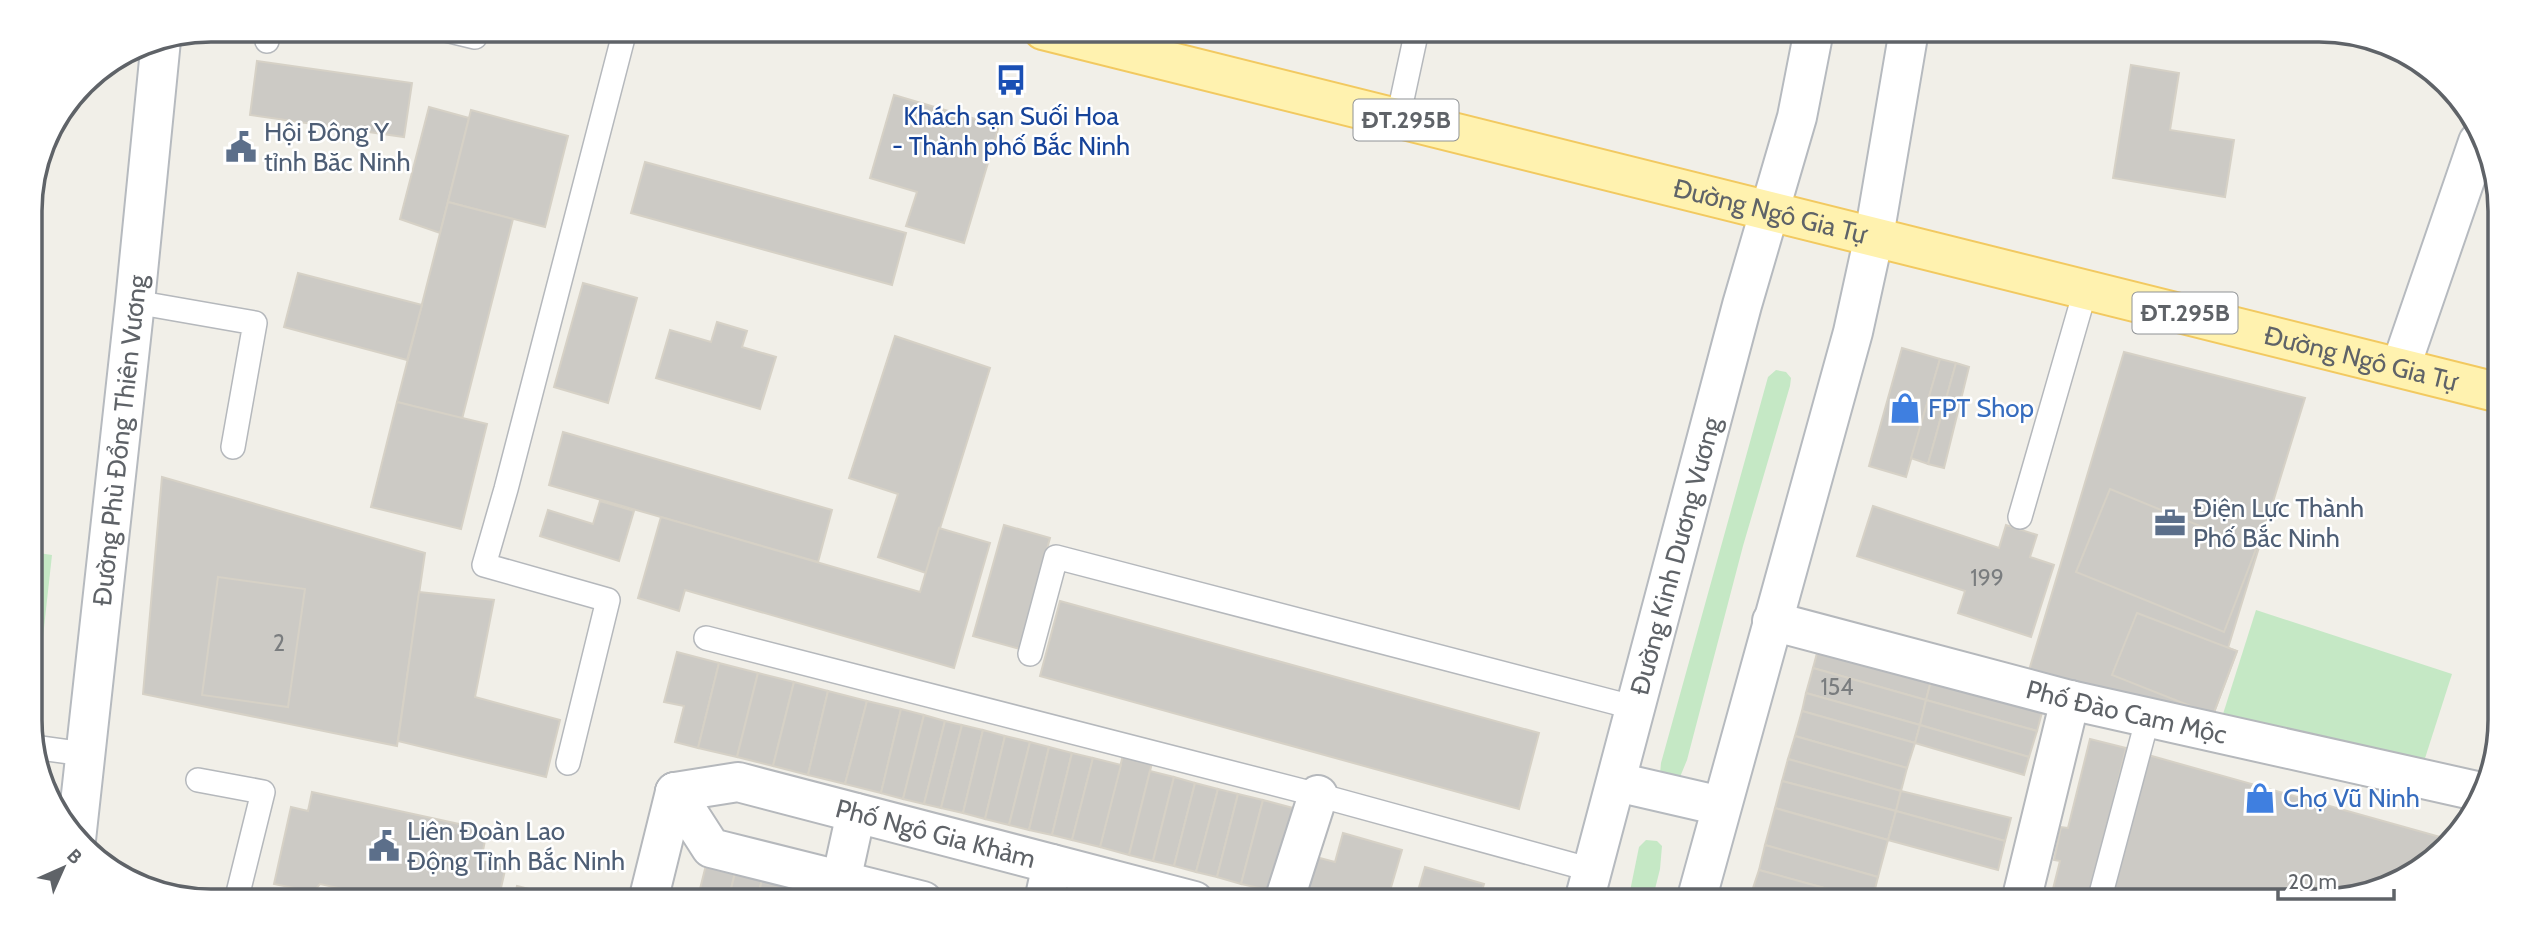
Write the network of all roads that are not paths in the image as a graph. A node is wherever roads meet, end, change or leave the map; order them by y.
1 (622, 42) edge
2 (1110, 42) edge
3 (1414, 42) edge
4 (1812, 42) edge
5 (1907, 42) edge
6 (160, 50) edge
7 (1398, 118) junction
8 (2476, 149) edge
9 (1769, 211) junction
10 (1874, 236) junction
11 (2086, 288) junction
12 (135, 302) junction
13 (2400, 366) junction
14 (2488, 390) edge
15 (233, 447) dead end
16 (2020, 517) dead end
17 (1772, 621) junction
18 (706, 638) dead end
19 (1030, 654) dead end
20 (2070, 700) junction
21 (1636, 708) junction
22 (2148, 717) junction
23 (44, 749) edge
24 (84, 754) junction
25 (568, 763) dead end
26 (198, 780) dead end
27 (1617, 782) junction
28 (2473, 790) edge
29 (675, 792) junction
30 (1318, 795) junction
31 (1721, 806) junction
32 (856, 813) junction
33 (78, 823) edge
34 (1052, 864) junction
35 (841, 881) junction
36 (1588, 886) edge
37 (239, 889) edge
38 (651, 889) edge
39 (874, 889) edge
40 (1047, 889) edge
41 (1148, 889) edge
42 (1288, 889) edge
43 (1699, 889) edge
44 (2024, 889) edge
45 (2102, 889) edge

1 - 25 lane
2 - 7 main road, Đường Ngô Gia Tự / ĐT.295B
3 - 7 lane
4 - 9 street, Đường Kinh Dương Vương
5 - 10 street
6 - 12 street, Đường Phù Đổng Thiên Vương
7 - 9 main road, Đường Ngô Gia Tự / ĐT.295B
8 - 13 street
9 - 10 main road, Đường Ngô Gia Tự / ĐT.295B
9 - 21 street, Đường Kinh Dương Vương
10 - 11 main road, Đường Ngô Gia Tự / ĐT.295B
10 - 17 street
11 - 13 main road, Đường Ngô Gia Tự / ĐT.295B
11 - 16 lane
12 - 15 lane
12 - 24 street, Đường Phù Đổng Thiên Vương
13 - 14 main road, Đường Ngô Gia Tự / ĐT.295B
17 - 20 street, Phố Đào Cam Mộc
17 - 31 street
18 - 30 lane
19 - 21 lane
20 - 22 street, Phố Đào Cam Mộc
20 - 44 street
21 - 27 street, Đường Kinh Dương Vương
22 - 28 street, Phố Đào Cam Mộc
22 - 45 lane
23 - 24 lane
24 - 33 street, Đường Phù Đổng Thiên Vương
26 - 37 lane
27 - 31 street
27 - 36 street, Đường Kinh Dương Vương
29 - 32 street, Phố Ngô Gia Khảm
29 - 35 street
29 - 38 street
30 - 36 lane
30 - 42 street
31 - 43 street
32 - 34 street, Phố Ngô Gia Khảm
32 - 35 street
34 - 40 street
34 - 41 street, Phố Ngô Gia Khảm
35 - 39 street

